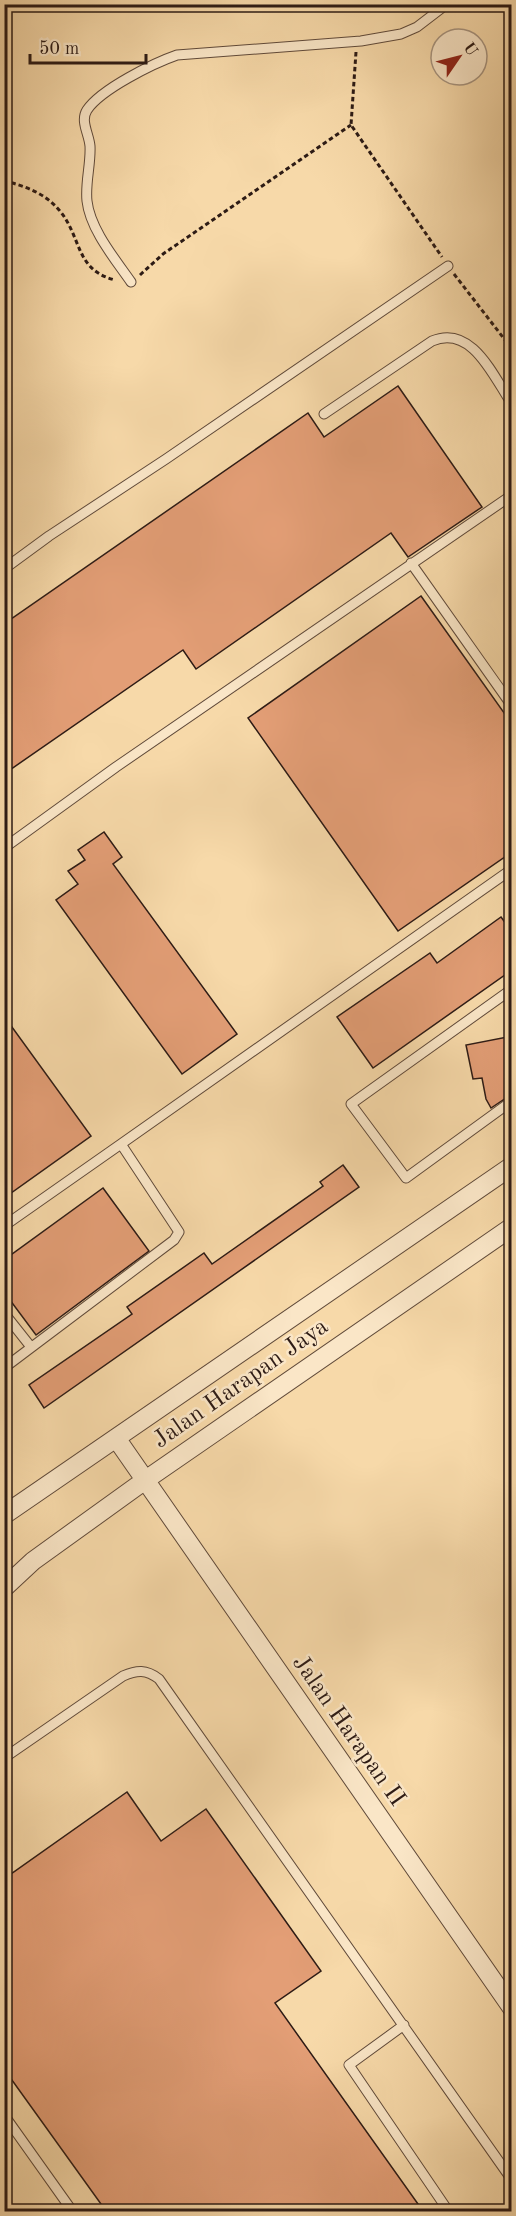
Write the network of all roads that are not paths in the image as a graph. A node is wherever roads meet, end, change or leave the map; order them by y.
1 (447, 4) edge
2 (448, 266) road end
3 (131, 282) road end
4 (512, 404) edge
5 (324, 414) dead end
6 (512, 495) edge
7 (411, 563) junction
8 (4, 569) edge
9 (512, 706) edge
10 (4, 848) edge
11 (510, 873) edge
12 (512, 989) edge
13 (512, 1101) edge
14 (121, 1143) junction
15 (512, 1166) edge
16 (4, 1227) edge
17 (512, 1227) edge
18 (4, 1313) edge
19 (31, 1347) junction
20 (8, 1365) dead end
21 (116, 1438) junction
22 (144, 1481) junction
23 (4, 1515) edge
24 (4, 1588) edge
25 (4, 1758) edge
26 (512, 2008) edge
27 (404, 2025) junction
28 (4, 2115) edge
29 (512, 2180) edge
30 (73, 2211) edge
31 (449, 2211) edge

1 - 3 lane
2 - 8 lane
4 - 5 lane
6 - 7 lane
7 - 9 lane
7 - 10 lane
11 - 14 lane
12 - 13 lane
14 - 16 lane
14 - 19 lane
15 - 21 street, Jalan Harapan Jaya
17 - 22 street, Jalan Harapan Jaya
18 - 19 lane
19 - 20 lane
21 - 22 street, Jalan Harapan II
21 - 23 street, Jalan Harapan Jaya
22 - 24 street, Jalan Harapan Jaya
22 - 26 street, Jalan Harapan II
25 - 27 lane
27 - 29 lane
27 - 31 lane
28 - 30 lane

